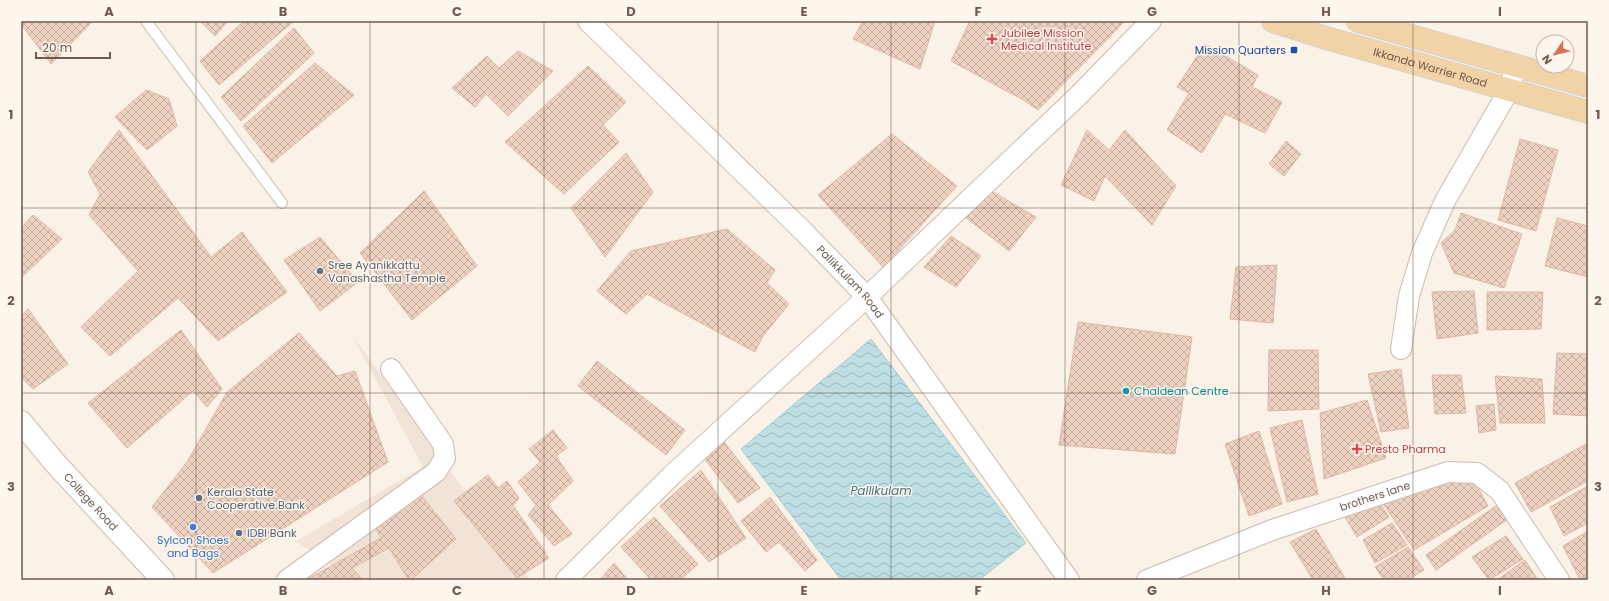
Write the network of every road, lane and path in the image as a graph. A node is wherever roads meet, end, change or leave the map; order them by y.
1 (146, 21) edge
2 (588, 21) edge
3 (1151, 21) edge
4 (1273, 21) edge
5 (1358, 21) edge
6 (1516, 66) junction
7 (1588, 86) edge
8 (1509, 90) junction
9 (1588, 112) edge
10 (282, 203) dead end
11 (867, 297) junction
12 (1401, 349) dead end
13 (391, 369) dead end
14 (21, 422) edge
15 (163, 580) edge
16 (287, 580) edge
17 (566, 580) edge
18 (1069, 580) edge
19 (1147, 580) edge
20 (1559, 580) edge

1 - 10 lane
2 - 11 street, Pallikkulam Road
3 - 11 street
4 - 8 main road, Ikkanda Warrier Road
5 - 6 main road
6 - 7 main road
6 - 8 street
8 - 9 main road, Ikkanda Warrier Road
8 - 12 street
11 - 17 street
11 - 18 street, Pallikkulam Road
13 - 16 street
14 - 15 main road, College Road
19 - 20 street, brothers lane

